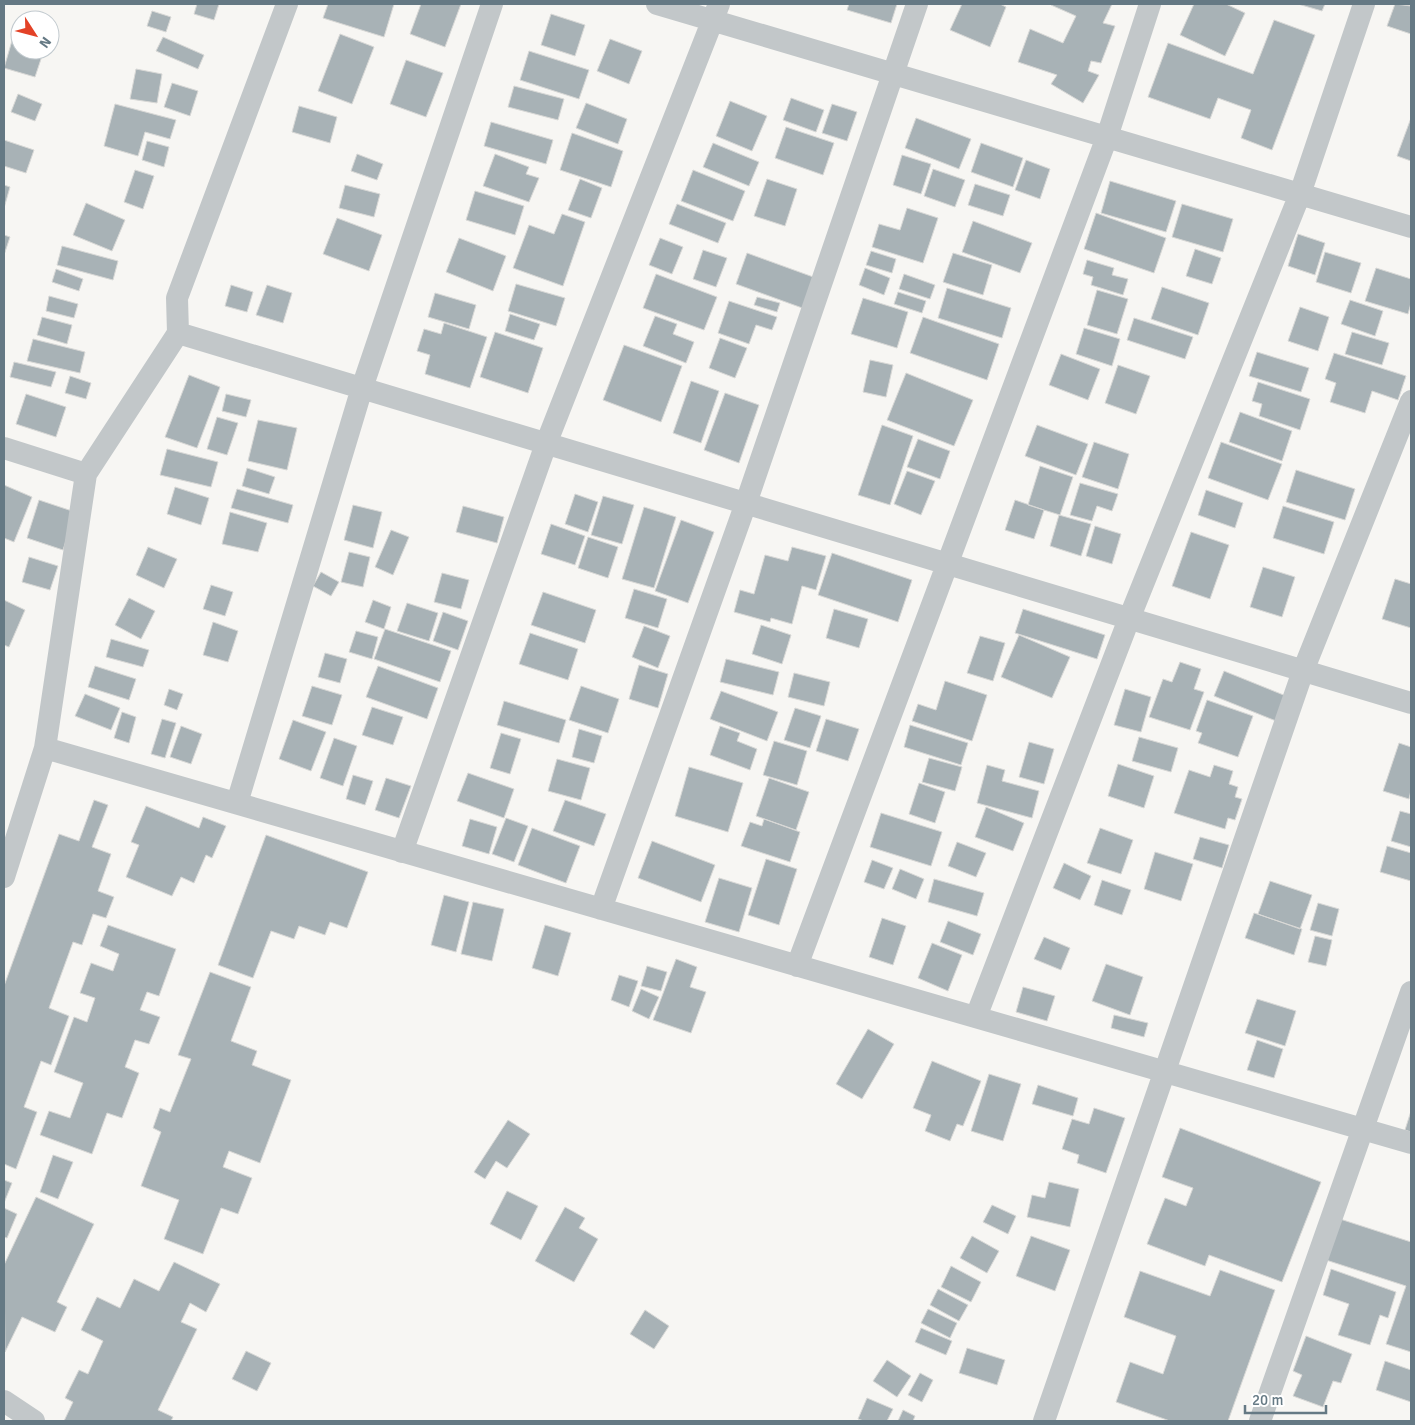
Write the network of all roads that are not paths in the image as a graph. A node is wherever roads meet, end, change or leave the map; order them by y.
1 (287, 4) edge
2 (492, 4) edge
3 (657, 4) edge
4 (917, 4) edge
5 (1150, 4) edge
6 (1364, 4) edge
7 (716, 12) edge
8 (892, 73) junction
9 (1107, 137) junction
10 (1300, 194) junction
11 (1411, 227) edge
12 (178, 333) junction
13 (362, 388) junction
14 (1411, 402) edge
15 (546, 444) junction
16 (4, 448) edge
17 (86, 474) junction
18 (746, 503) junction
19 (948, 564) junction
20 (1129, 619) junction
21 (1303, 671) junction
22 (1411, 703) edge
23 (45, 748) junction
24 (237, 803) junction
25 (402, 852) junction
26 (4, 877) edge
27 (601, 909) junction
28 (797, 966) junction
29 (1411, 992) edge
30 (976, 1017) junction
31 (1165, 1072) junction
32 (1362, 1129) junction
33 (1411, 1143) edge
34 (4, 1401) edge
35 (34, 1421) edge
36 (1044, 1421) edge
37 (1260, 1421) edge

1 - 12 street
2 - 13 street
3 - 7 street
4 - 8 street
5 - 9 street
6 - 10 street
7 - 8 street
7 - 15 street
8 - 9 street
8 - 18 street
9 - 10 street
9 - 19 street
10 - 11 street
10 - 20 street
12 - 13 street
12 - 17 street
13 - 15 street
13 - 24 street
14 - 21 street
15 - 18 street
15 - 25 street
16 - 17 street
17 - 23 street
18 - 19 street
18 - 27 street
19 - 20 street
19 - 28 street
20 - 21 street
20 - 30 street
21 - 22 street
21 - 31 street
23 - 24 street
23 - 26 street
24 - 25 street
25 - 27 street
27 - 28 street
28 - 30 street
29 - 32 street
30 - 31 street
31 - 32 street
31 - 36 street
32 - 33 street
32 - 37 street
34 - 35 street

